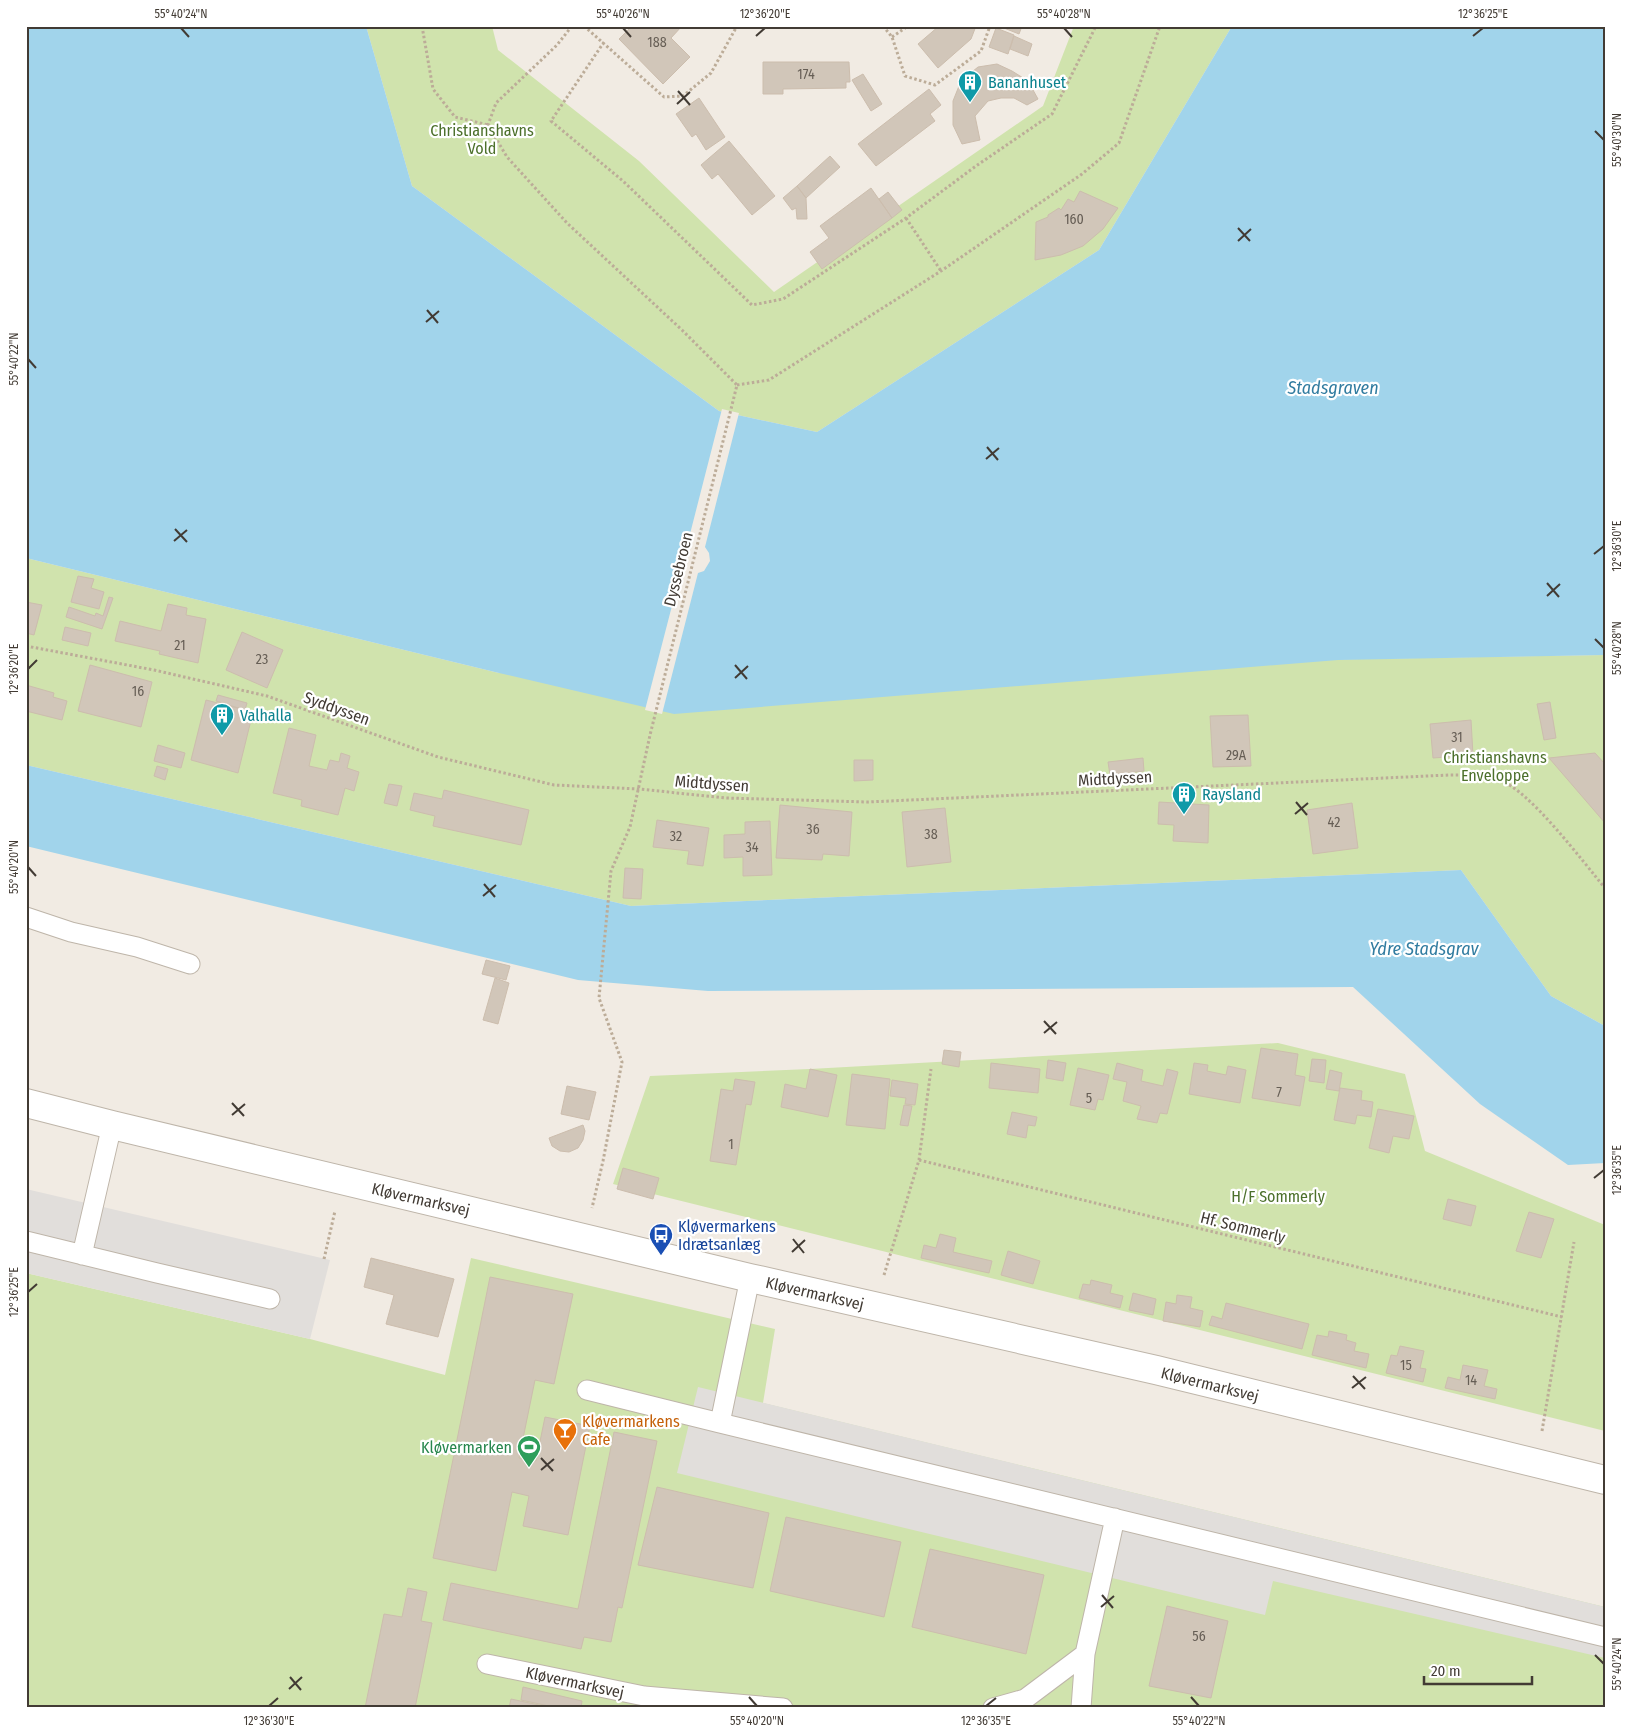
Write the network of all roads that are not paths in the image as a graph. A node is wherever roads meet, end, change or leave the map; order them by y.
1 (26, 917) edge
2 (190, 964) dead end
3 (26, 1103) edge
4 (112, 1125) junction
5 (26, 1240) edge
6 (82, 1255) junction
7 (750, 1278) junction
8 (270, 1299) dead end
9 (587, 1390) dead end
10 (720, 1423) junction
11 (1605, 1480) edge
12 (1116, 1518) junction
13 (1605, 1637) edge
14 (1085, 1654) junction
15 (487, 1664) dead end
16 (783, 1708) edge
17 (993, 1708) edge
18 (1081, 1708) edge

1 - 2 lane
3 - 4 street, Kløvermarksvej
4 - 6 lane
4 - 7 street, Kløvermarksvej
5 - 6 lane
6 - 8 lane
7 - 10 lane
7 - 11 street, Kløvermarksvej
9 - 10 lane
10 - 12 lane
12 - 13 lane
12 - 14 lane
14 - 17 lane
14 - 18 lane
15 - 16 lane, Kløvermarksvej

